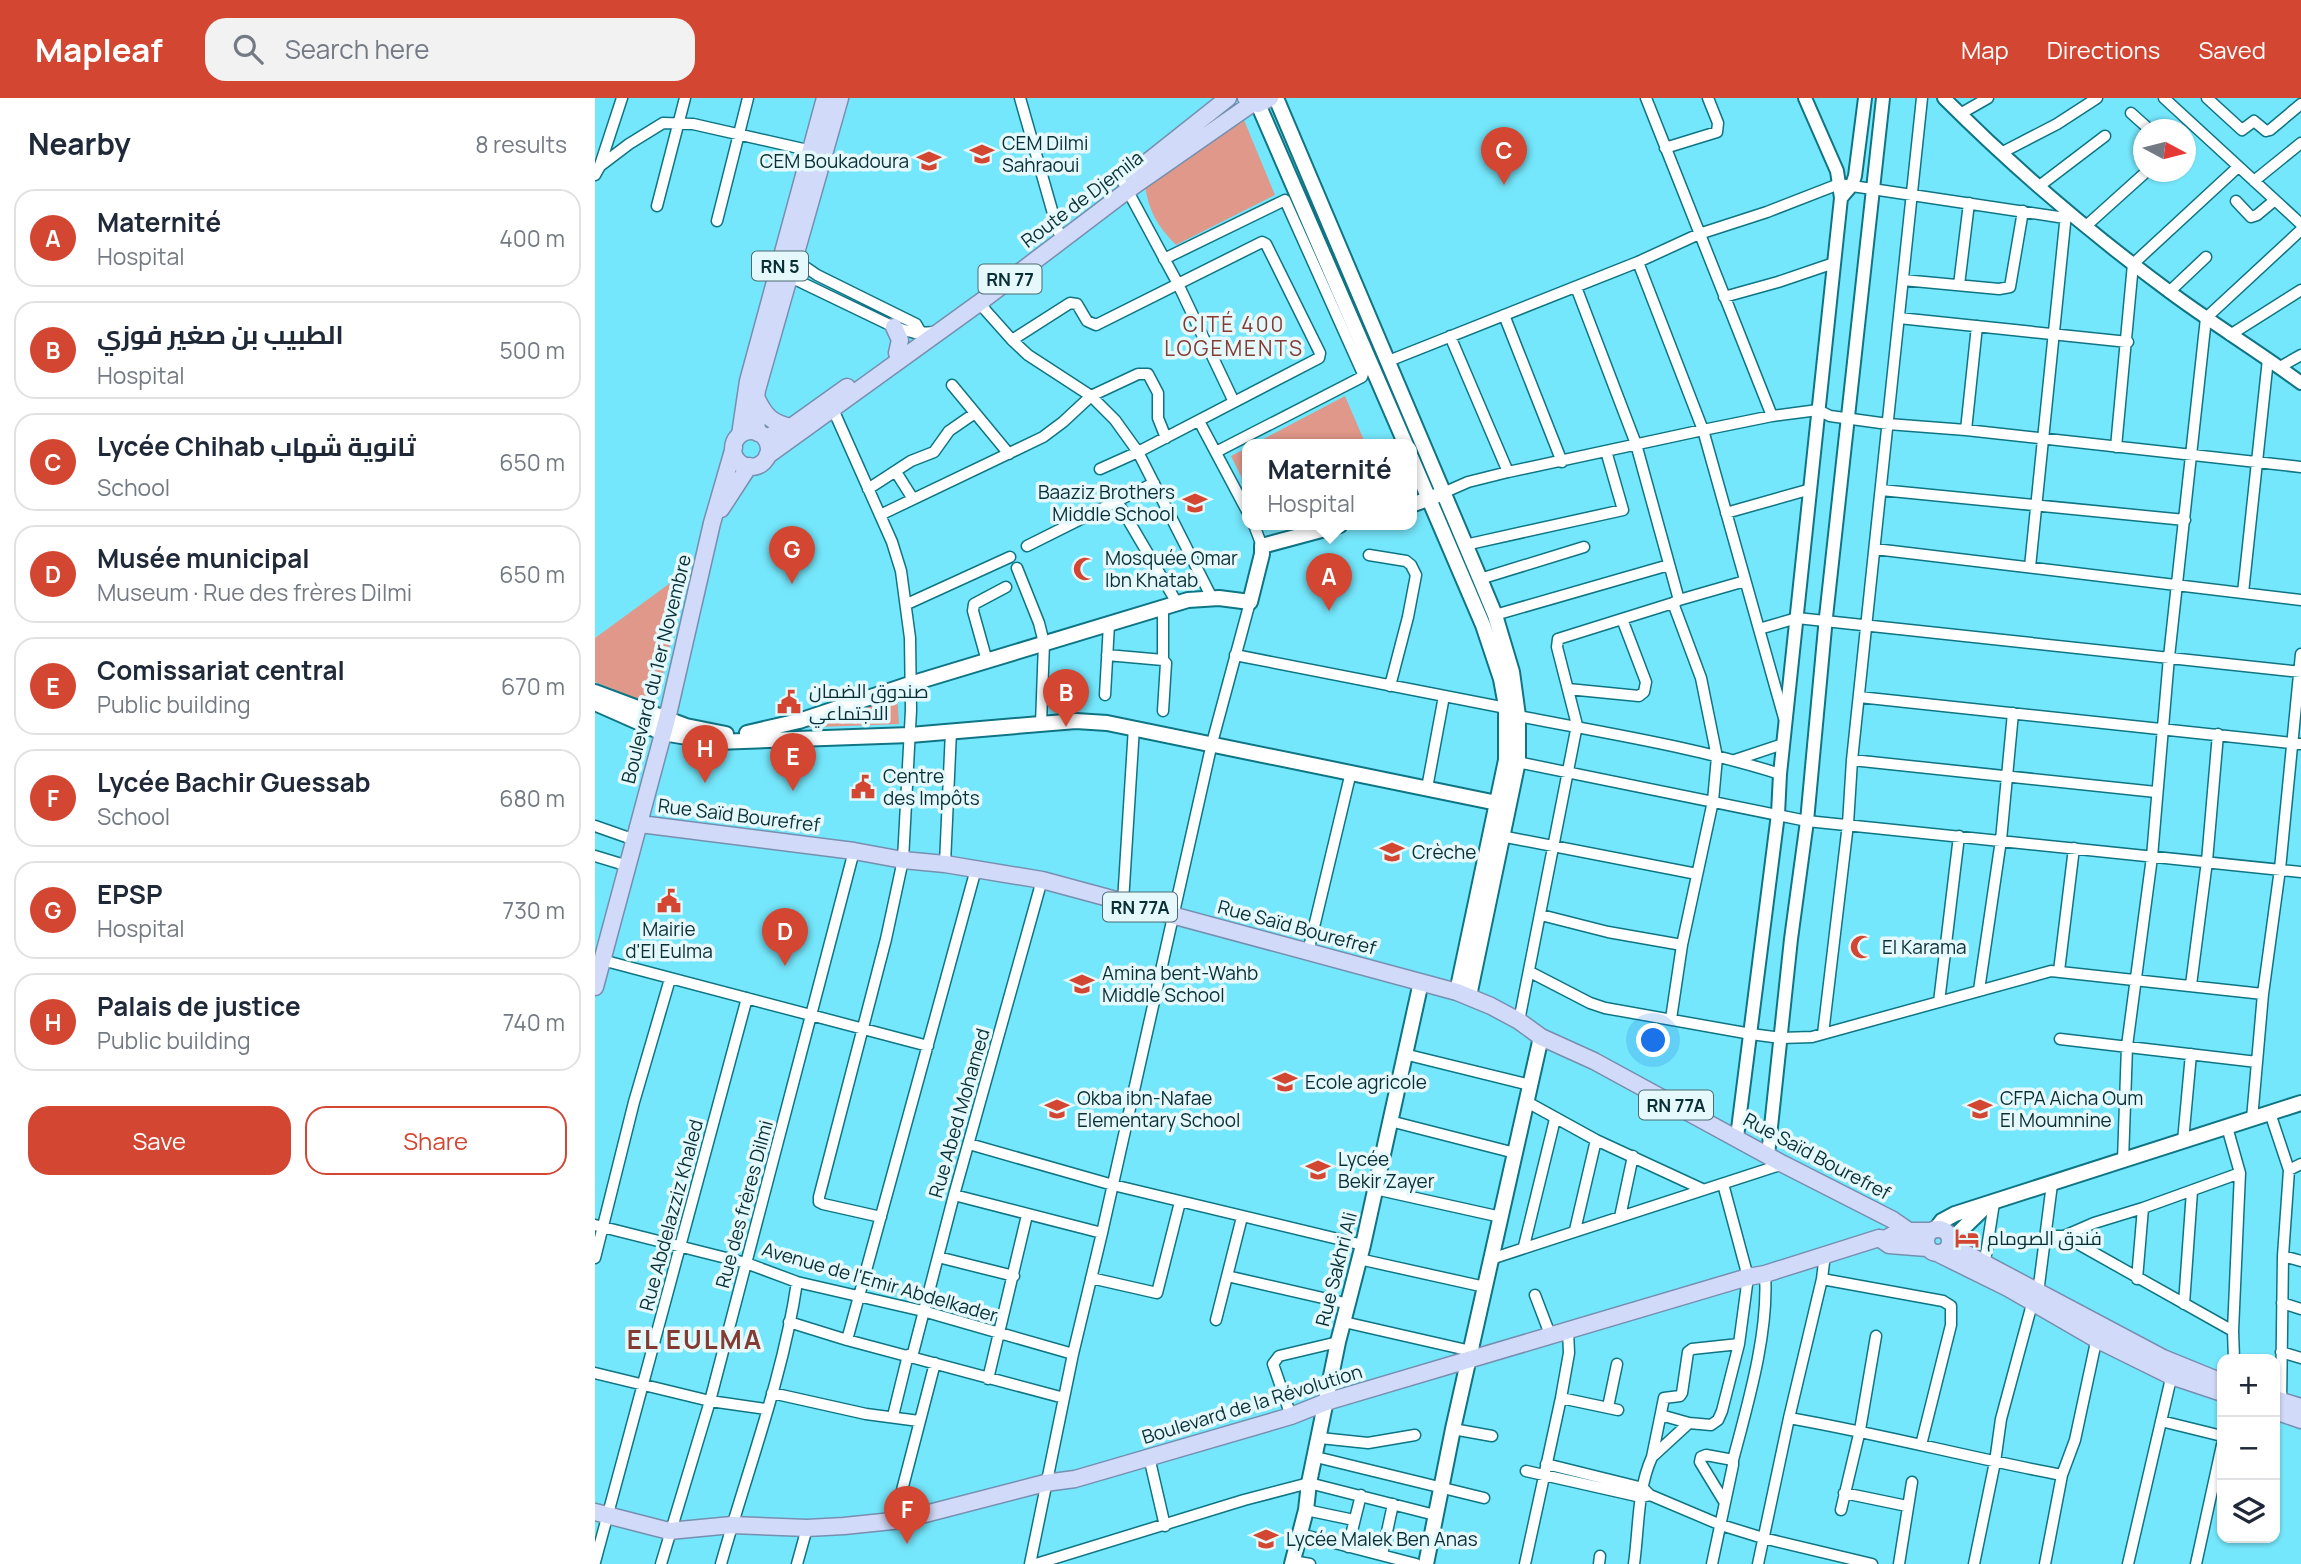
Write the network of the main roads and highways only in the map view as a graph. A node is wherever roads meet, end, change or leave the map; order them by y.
1 (825, 98) edge
2 (840, 98) edge
3 (1228, 98) edge
4 (1276, 98) edge
5 (1257, 101) edge
6 (1125, 186) junction
7 (1060, 235) junction
8 (785, 272) junction
9 (894, 327) road end
10 (768, 328) junction
11 (928, 336) junction
12 (897, 353) junction
13 (756, 396) junction
14 (831, 405) junction
15 (791, 427) junction
16 (761, 435) junction
17 (1403, 439) edge
18 (1417, 439) edge
19 (737, 441) junction
20 (1418, 455) edge
21 (767, 456) junction
22 (749, 466) junction
23 (1443, 493) junction
24 (1429, 498) junction
25 (1417, 503) edge
26 (712, 523) junction
27 (1321, 530) edge
28 (595, 692) edge
29 (595, 703) edge
30 (1512, 712) junction
31 (665, 726) junction
32 (1512, 761) junction
33 (1497, 803) junction
34 (638, 832) junction
35 (601, 937) edge
36 (1421, 982) junction
37 (595, 987) edge
38 (1463, 994) junction
39 (1541, 1037) junction
40 (2301, 1103) edge
41 (1990, 1204) junction
42 (1933, 1230) junction
43 (1929, 1245) junction
44 (1470, 1356) junction
45 (2173, 1369) junction
46 (2217, 1381) edge
47 (2217, 1391) edge
48 (1326, 1402) junction
49 (2280, 1406) edge
50 (2280, 1407) edge
51 (2301, 1408) edge
52 (2301, 1420) edge
53 (601, 1513) edge
54 (1293, 1562) edge
55 (1426, 1564) edge

1 - 8 main road, Boulevard du 1er Novembre / RN 5
2 - 8 main road, Boulevard du 1er Novembre / RN 5
3 - 6 main road, Route de Djemila / RN 77
4 - 18 main road
5 - 6 main road, Route de Djemila / RN 77
5 - 17 main road
6 - 7 main road, Route de Djemila / RN 77
7 - 11 main road, Route de Djemila / RN 77
7 - 11 main road, Route de Djemila / RN 77
8 - 10 main road, Boulevard du 1er Novembre / RN 5
9 - 12 main road
10 - 13 main road, Boulevard du 1er Novembre / RN 5
10 - 19 main road, Boulevard du 1er Novembre / RN 5
11 - 12 main road, Route de Djemila / RN 77
11 - 14 main road, Route de Djemila / RN 77
12 - 14 main road, Route de Djemila / RN 77
13 - 15 main road
13 - 16 main road, Boulevard du 1er Novembre / RN 5
14 - 15 main road, Route de Djemila / RN 77
14 - 21 main road, Route de Djemila / RN 77
15 - 16 main road, Route de Djemila / RN 77
16 - 19 main road
16 - 21 main road
19 - 22 main road
19 - 26 main road, Boulevard du 1er Novembre / RN 5
20 - 23 main road
20 - 24 main road
21 - 22 main road
22 - 26 main road, Boulevard du 1er Novembre / RN 5
23 - 24 main road
23 - 30 main road
24 - 25 main road
24 - 30 main road
26 - 31 main road, Boulevard du 1er Novembre / RN 5
27 - 31 main road
28 - 31 main road
29 - 31 main road
30 - 32 main road
31 - 33 main road
31 - 34 main road, Boulevard du 1er Novembre / RN 5
32 - 33 main road
32 - 38 main road
33 - 38 main road
34 - 35 main road, RN 5
34 - 36 main road, Rue Saïd Bourefref / RN 77A
35 - 37 main road, RN 5
36 - 38 main road, Rue Saïd Bourefref / RN 77A
36 - 48 main road, Rue Sakhri Ali
38 - 39 main road, Rue Saïd Bourefref / RN 77A
39 - 43 main road, Rue Saïd Bourefref / RN 77A
39 - 44 main road
40 - 41 main road
41 - 42 main road
41 - 43 main road
42 - 43 main road, Boulevard de la Révolution
42 - 43 main road
43 - 44 main road, Boulevard de la Révolution
43 - 45 main road
44 - 48 main road, Boulevard de la Révolution
44 - 55 main road
45 - 46 main road
45 - 47 main road
48 - 53 main road, Boulevard de la Révolution
48 - 54 main road, Rue Sakhri Ali
49 - 51 main road
50 - 52 main road

